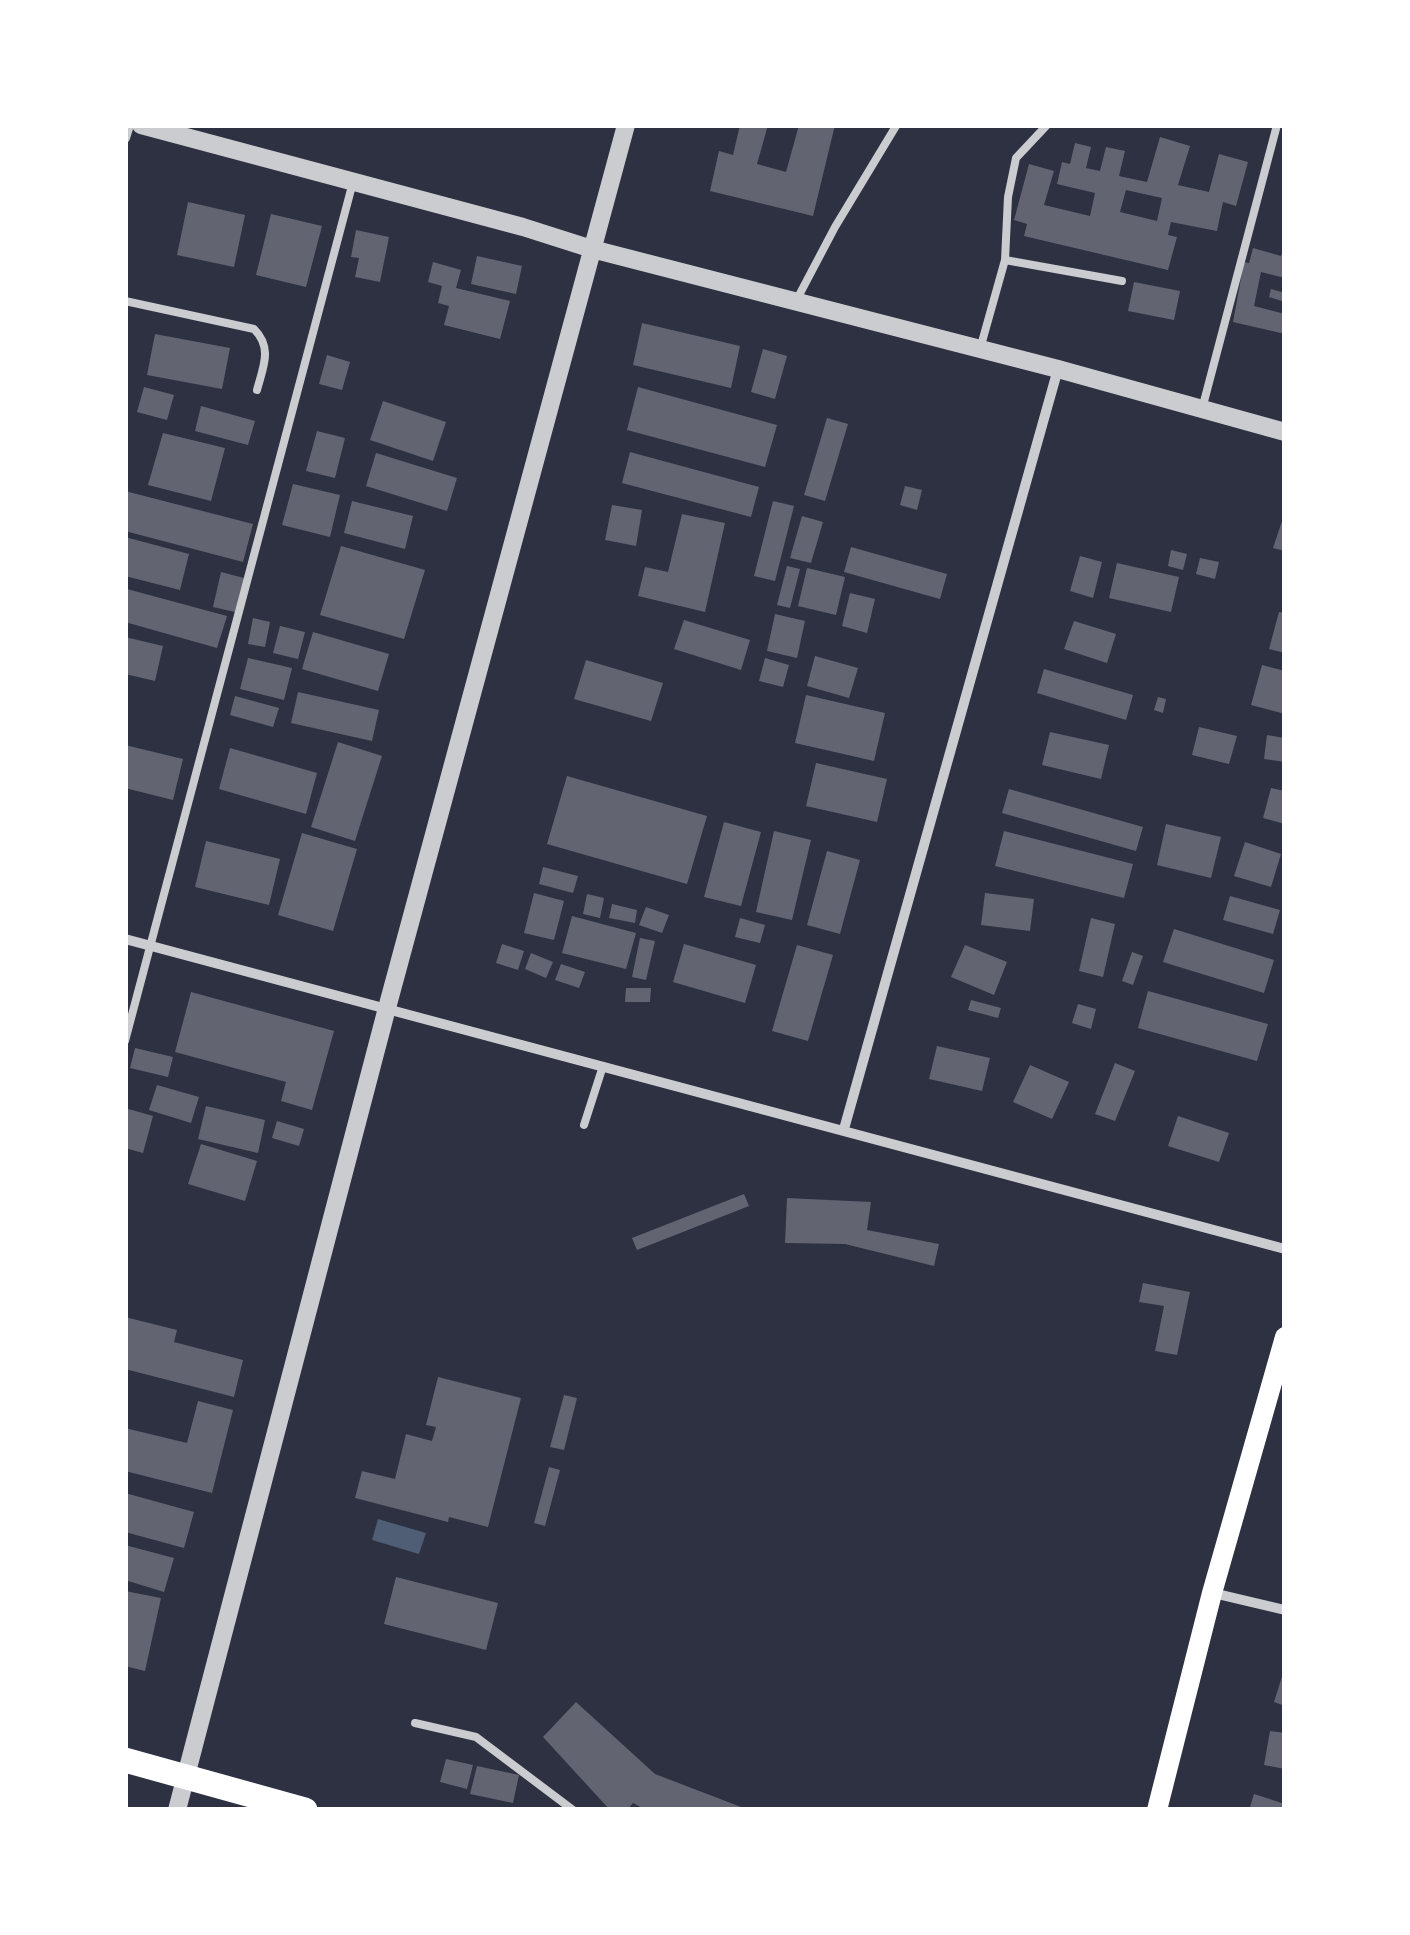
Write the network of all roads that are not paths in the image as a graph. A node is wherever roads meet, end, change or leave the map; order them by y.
1 (128, 125) edge
2 (140, 125) edge
3 (626, 125) edge
4 (1047, 125) edge
5 (1277, 125) edge
6 (896, 126) edge
7 (125, 138) edge
8 (352, 182) junction
9 (592, 249) junction
10 (1005, 260) junction
11 (1122, 281) dead end
12 (125, 300) edge
13 (796, 301) junction
14 (980, 349) junction
15 (1058, 369) junction
16 (256, 390) dead end
17 (1202, 409) junction
18 (1285, 432) edge
19 (125, 940) edge
20 (150, 946) junction
21 (387, 1008) junction
22 (125, 1041) edge
23 (603, 1066) junction
24 (584, 1124) dead end
25 (844, 1130) junction
26 (1285, 1249) edge
27 (1285, 1336) edge
28 (1212, 1593) junction
29 (1285, 1610) edge
30 (415, 1724) dead end
31 (125, 1760) edge
32 (186, 1777) junction
33 (177, 1810) edge
34 (305, 1810) edge
35 (572, 1810) edge
36 (1157, 1810) edge

1 - 7 street
2 - 8 street
3 - 9 street
4 - 10 lane
5 - 17 lane
6 - 13 lane
8 - 9 street
8 - 20 lane
9 - 13 street
9 - 21 street
10 - 11 lane
10 - 14 lane
12 - 16 lane
13 - 14 street
14 - 15 street
15 - 17 street
15 - 25 street
17 - 18 street
19 - 20 street
20 - 21 street
20 - 22 lane
21 - 23 street
21 - 32 street
23 - 24 lane
23 - 25 street
25 - 26 street
27 - 28 main road
28 - 29 street
28 - 36 main road
30 - 35 lane
31 - 32 highway
32 - 33 street
32 - 34 highway

